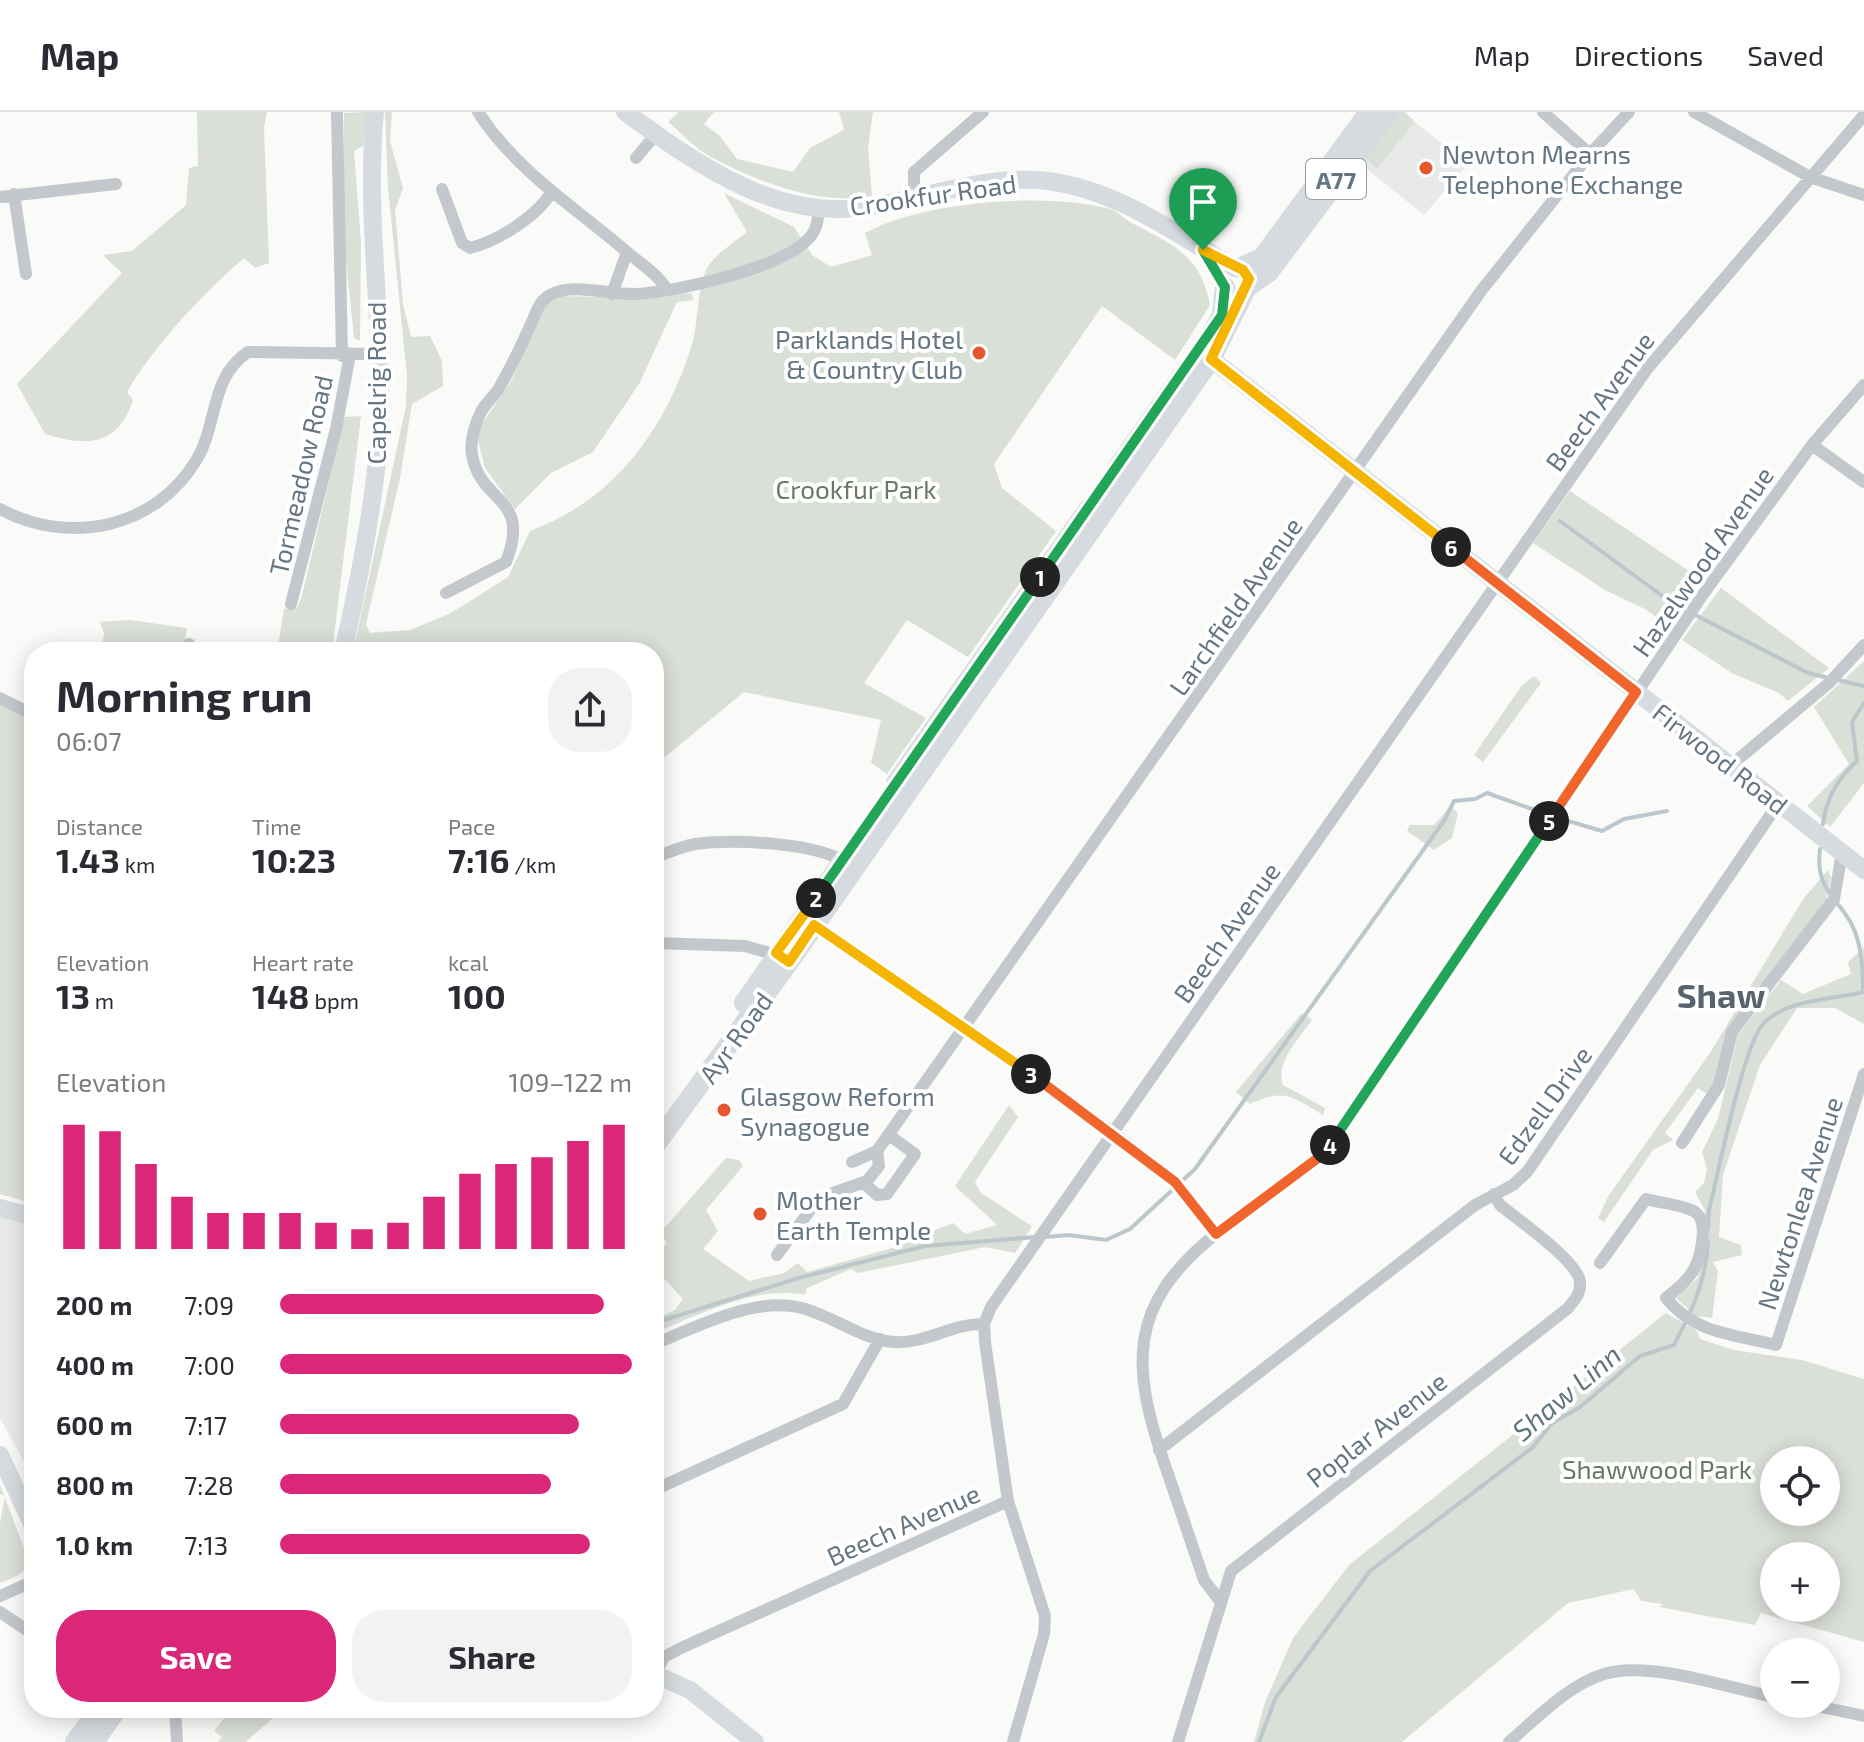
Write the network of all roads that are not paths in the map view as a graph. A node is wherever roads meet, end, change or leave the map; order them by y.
1 (337, 112) edge
2 (375, 112) edge
3 (478, 112) edge
4 (625, 112) edge
5 (983, 112) edge
6 (1389, 112) edge
7 (1543, 112) edge
8 (1629, 112) edge
9 (1694, 112) edge
10 (1864, 115) edge
11 (1364, 119) edge
12 (656, 134) junction
13 (1590, 154) junction
14 (636, 158) dead end
15 (1810, 177) junction
16 (116, 184) dead end
17 (442, 189) dead end
18 (552, 191) junction
19 (14, 194) junction
20 (1864, 195) edge
21 (0, 197) edge
22 (914, 198) junction
23 (819, 207) junction
24 (627, 252) junction
25 (26, 274) dead end
26 (1236, 281) junction
27 (667, 290) junction
28 (612, 294) junction
29 (379, 354) junction
30 (1205, 355) junction
31 (346, 356) junction
32 (1864, 385) edge
33 (1812, 445) junction
34 (1355, 473) junction
35 (1864, 482) edge
36 (0, 509) edge
37 (1495, 582) junction
38 (446, 593) dead end
39 (291, 604) dead end
40 (345, 642) edge
41 (1864, 645) edge
42 (1636, 692) junction
43 (0, 698) edge
44 (24, 710) edge
45 (1730, 766) junction
46 (1778, 804) junction
47 (1842, 853) junction
48 (664, 855) edge
49 (849, 864) junction
50 (1864, 870) edge
51 (808, 921) junction
52 (664, 943) edge
53 (783, 958) junction
54 (965, 1028) junction
55 (1864, 1074) edge
56 (664, 1113) edge
57 (664, 1132) edge
58 (1114, 1133) junction
59 (889, 1135) junction
60 (1682, 1143) dead end
61 (877, 1151) junction
62 (852, 1162) dead end
63 (864, 1183) junction
64 (1494, 1194) junction
65 (0, 1208) edge
66 (24, 1214) edge
67 (1216, 1234) junction
68 (777, 1255) dead end
69 (1600, 1263) dead end
70 (984, 1324) junction
71 (880, 1339) junction
72 (664, 1340) edge
73 (1159, 1450) junction
74 (0, 1455) edge
75 (664, 1485) edge
76 (1008, 1501) junction
77 (24, 1507) edge
78 (24, 1585) edge
79 (0, 1596) edge
80 (1220, 1601) junction
81 (0, 1612) edge
82 (24, 1628) edge
83 (664, 1657) edge
84 (664, 1678) edge
85 (1760, 1694) edge
86 (1840, 1711) edge
87 (1864, 1716) edge
88 (93, 1718) edge
89 (111, 1718) edge
90 (176, 1718) edge
91 (75, 1742) edge
92 (94, 1742) edge
93 (177, 1742) edge
94 (755, 1742) edge
95 (1013, 1742) edge
96 (1178, 1742) edge
97 (1509, 1742) edge

1 - 31 street, Tormeadow Road
2 - 29 street, Capelrig Road
3 - 18 street
4 - 12 street, Crookfur Road
5 - 22 street
6 - 11 main road, A77
7 - 13 street
8 - 13 street, Larchfield Avenue
9 - 15 street
10 - 15 street, Beech Avenue
11 - 26 main road, A77
12 - 14 street
12 - 23 street, Crookfur Road
13 - 34 street, Larchfield Avenue
15 - 20 street
15 - 37 street, Beech Avenue
16 - 19 street
17 - 18 street
18 - 24 street
19 - 21 street
19 - 25 street
22 - 23 street, Crookfur Road
22 - 26 street, Crookfur Road
23 - 27 street
24 - 27 street
24 - 28 street
26 - 30 main road, Ayr Road
27 - 28 street
28 - 38 street
29 - 31 street
29 - 40 street, Capelrig Road
30 - 34 street, Firwood Road
30 - 49 main road, Ayr Road
31 - 36 street
31 - 39 street, Tormeadow Road
32 - 33 street, Hazelwood Avenue
33 - 35 street
33 - 42 street, Hazelwood Avenue
34 - 37 street, Firwood Road
34 - 54 street, Larchfield Avenue
37 - 42 street, Firwood Road
37 - 58 street, Beech Avenue
41 - 45 street
42 - 45 street, Firwood Road
42 - 67 street, Hazelwood Avenue
43 - 44 street
45 - 46 street, Firwood Road
46 - 47 street, Firwood Road
46 - 64 street, Edzell Drive
47 - 50 street, Firwood Road
47 - 60 street
48 - 49 street
49 - 51 main road, Ayr Road
51 - 53 main road, Ayr Road
51 - 54 street
52 - 53 street
53 - 56 main road, Ayr Road
53 - 57 main road, Ayr Road
54 - 58 street
54 - 59 street, Larchfield Avenue
55 - 69 street, Newtonlea Avenue
58 - 67 street
58 - 70 street, Beech Avenue
59 - 61 street, Larchfield Avenue
59 - 63 street
61 - 62 street
61 - 63 street
63 - 68 street
64 - 73 street, Edzell Drive
64 - 80 street, Poplar Avenue
65 - 66 street
67 - 73 street, Hazelwood Avenue
70 - 71 street
70 - 76 street, Beech Avenue
71 - 72 street
71 - 75 street
73 - 80 street, Hazelwood Avenue
74 - 77 street
76 - 83 street, Beech Avenue
76 - 95 street
78 - 79 street
80 - 96 street, Poplar Avenue
81 - 82 street
84 - 94 street
85 - 97 street
86 - 87 street
88 - 91 main road
89 - 92 main road
90 - 93 street

